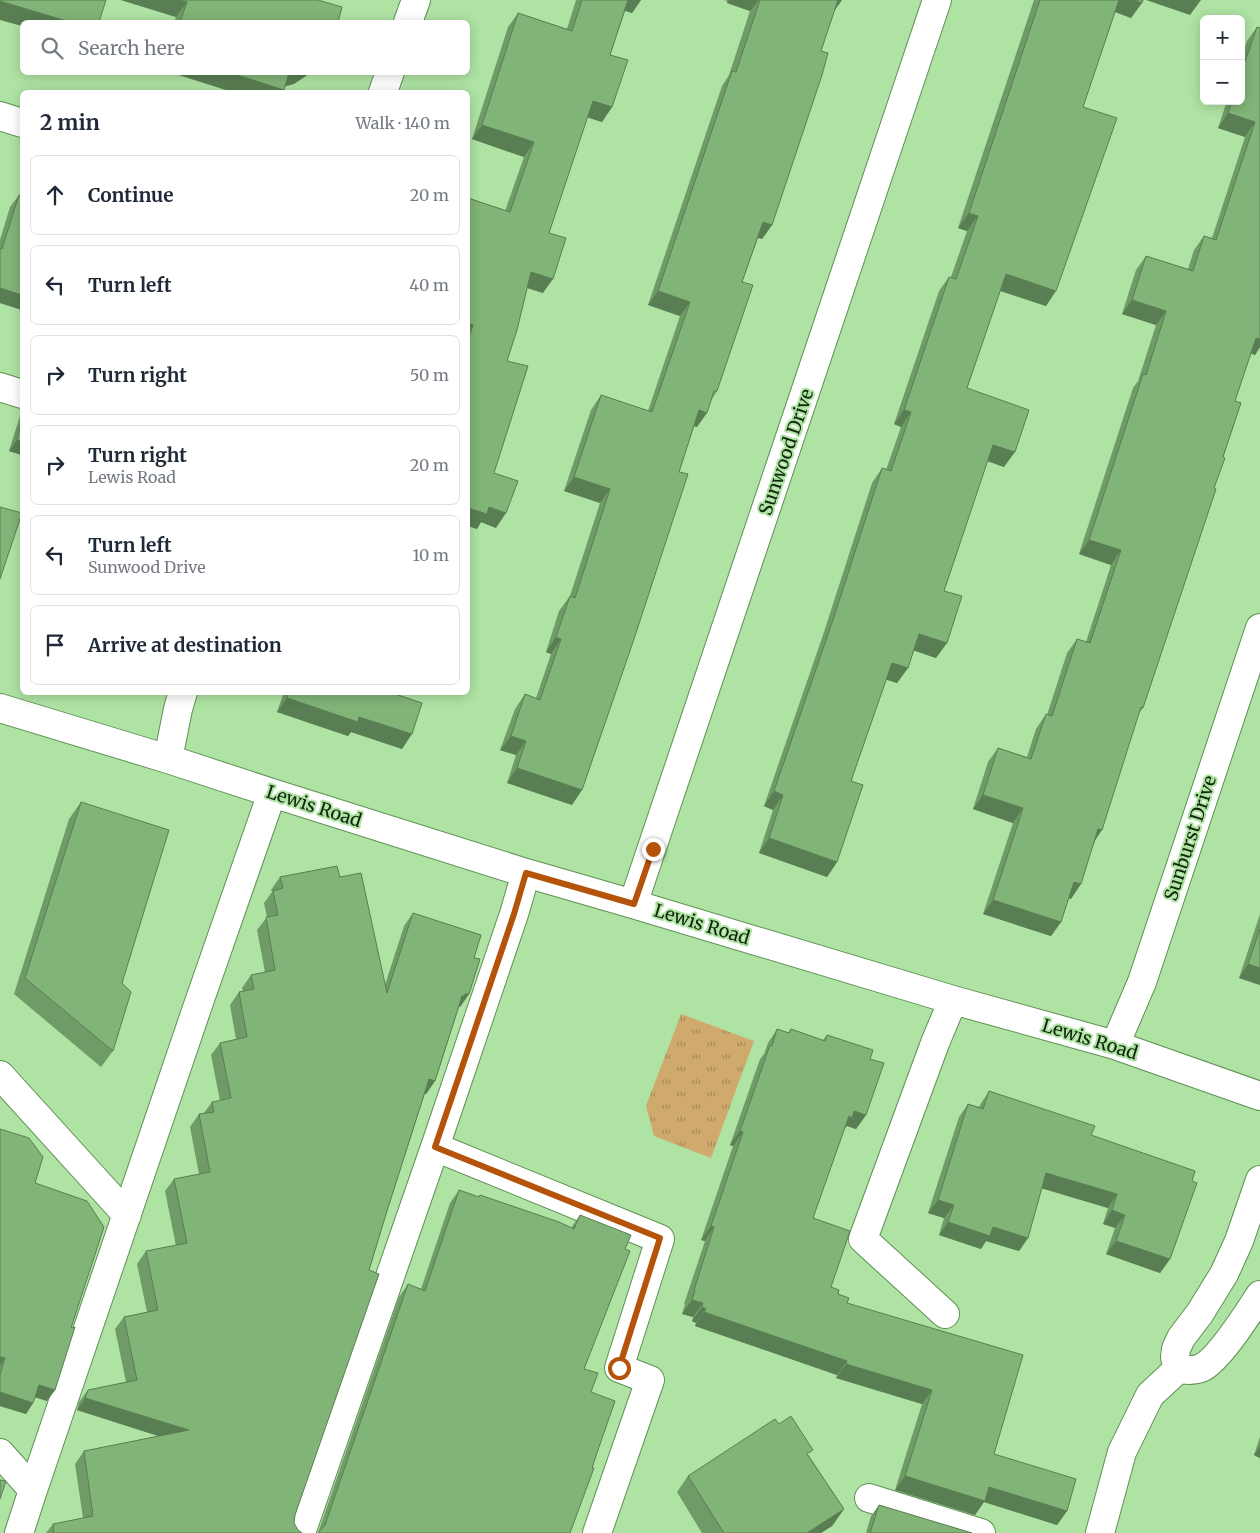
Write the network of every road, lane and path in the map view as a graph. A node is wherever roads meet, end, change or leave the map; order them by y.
1 (416, 0) edge
2 (937, 0) edge
3 (409, 20) edge
4 (389, 75) edge
5 (384, 90) edge
6 (0, 116) edge
7 (20, 122) edge
8 (0, 388) edge
9 (20, 393) edge
10 (1260, 628) edge
11 (183, 695) edge
12 (0, 708) edge
13 (168, 758) junction
14 (272, 793) junction
15 (526, 873) junction
16 (634, 904) junction
17 (953, 1000) junction
18 (1115, 1045) junction
19 (0, 1075) edge
20 (1260, 1096) edge
21 (435, 1147) junction
22 (1260, 1180) edge
23 (127, 1215) junction
24 (1226, 1269) junction
25 (1260, 1286) edge
26 (1260, 1295) edge
27 (945, 1314) dead end
28 (1178, 1370) junction
29 (0, 1453) edge
30 (33, 1490) junction
31 (869, 1498) dead end
32 (19, 1533) edge
33 (301, 1533) edge
34 (597, 1533) edge
35 (981, 1533) edge
36 (1100, 1533) edge

1 - 3 street
2 - 16 street, Sunwood Drive
4 - 5 street
6 - 7 street
8 - 9 street
10 - 18 street, Sunburst Drive
11 - 13 street
12 - 13 street, Lewis Road
13 - 14 street, Lewis Road
14 - 15 street, Lewis Road
14 - 23 street
15 - 16 street, Lewis Road
15 - 21 street
16 - 17 street, Lewis Road
17 - 18 street, Lewis Road
17 - 27 street
18 - 20 street, Lewis Road
19 - 23 street
21 - 33 street
21 - 34 street
22 - 24 street
23 - 30 street
24 - 25 street
24 - 28 street
26 - 28 street
28 - 36 street
29 - 30 street
30 - 32 street
31 - 35 street

